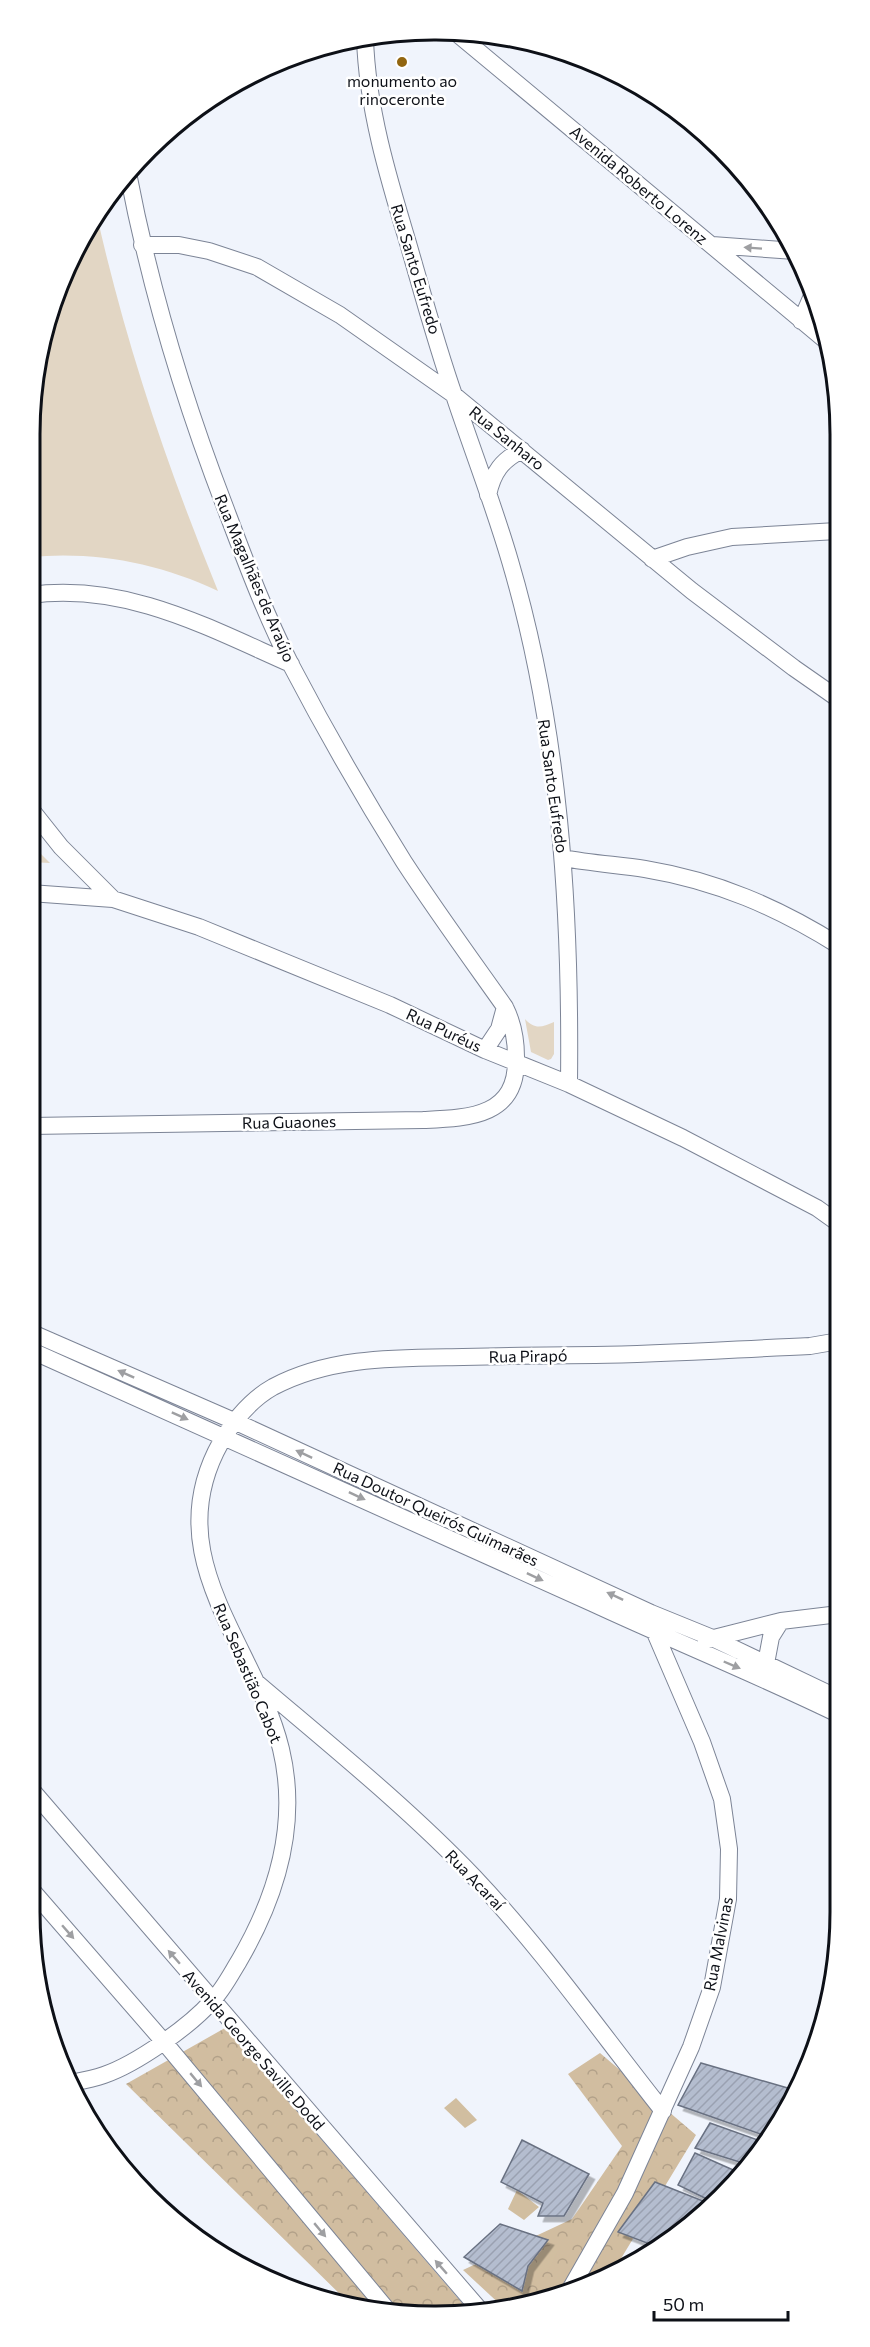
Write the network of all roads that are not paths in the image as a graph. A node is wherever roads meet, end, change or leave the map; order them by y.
1 (467, 42) edge
2 (366, 47) edge
3 (130, 185) edge
4 (142, 245) junction
5 (712, 245) junction
6 (783, 249) edge
7 (808, 305) edge
8 (801, 321) junction
9 (816, 333) edge
10 (454, 394) junction
11 (522, 450) junction
12 (488, 495) junction
13 (830, 531) edge
14 (652, 559) junction
15 (40, 594) edge
16 (291, 664) junction
17 (830, 693) edge
18 (40, 821) edge
19 (563, 858) junction
20 (40, 894) edge
21 (114, 900) junction
22 (830, 940) edge
23 (505, 1006) junction
24 (485, 1050) junction
25 (517, 1064) junction
26 (569, 1084) junction
27 (40, 1126) edge
28 (830, 1217) edge
29 (40, 1337) edge
30 (830, 1343) edge
31 (40, 1354) edge
32 (229, 1429) junction
33 (651, 1613) junction
34 (830, 1615) edge
35 (781, 1621) junction
36 (654, 1632) junction
37 (711, 1637) junction
38 (693, 1648) junction
39 (764, 1671) junction
40 (253, 1680) junction
41 (830, 1696) edge
42 (830, 1709) edge
43 (40, 1800) edge
44 (40, 1899) edge
45 (212, 2001) junction
46 (164, 2042) junction
47 (79, 2082) edge
48 (663, 2111) junction
49 (575, 2281) edge
50 (381, 2303) edge
51 (475, 2304) edge

1 - 5 street, Avenida Roberto Lorenz
2 - 10 street, Rua Santo Eufredo
3 - 4 street, Rua Magalhães de Araújo
4 - 10 street, Rua Sanharo
4 - 16 street, Rua Magalhães de Araújo
6 -> 5 street
5 - 8 street, Avenida Roberto Lorenz
7 - 8 street
8 - 9 street, Avenida Roberto Lorenz
10 - 11 street, Rua Sanharo
10 - 12 street, Rua Santo Eufredo
11 - 12 street
11 - 14 street, Rua Sanharo
12 - 19 street, Rua Santo Eufredo
13 - 14 street
14 - 17 street, Rua Sanharo
15 - 16 street
16 - 23 street, Rua Magalhães de Araújo
18 - 21 street
19 - 22 street
19 - 26 street, Rua Santo Eufredo
20 - 21 street, Rua Puréus
21 - 24 street, Rua Puréus
23 - 24 street
23 - 25 street, Rua Magalhães de Araújo
24 - 25 street, Rua Puréus
25 - 26 street, Rua Puréus
25 - 27 street, Rua Guaones
26 - 28 street, Rua Puréus
32 -> 29 street, Rua Doutor Queirós Guimarães
30 - 32 street, Rua Pirapó
31 -> 32 street, Rua Doutor Queirós Guimarães
33 -> 32 street, Rua Doutor Queirós Guimarães
32 -> 36 street, Rua Doutor Queirós Guimarães
32 - 40 street, Rua Sebastião Cabot
33 - 36 street, Rua Malvinas
33 - 37 street, Rua Doutor Queirós Guimarães
34 - 35 street
35 - 37 street
35 - 39 street
36 - 38 street, Rua Doutor Queirós Guimarães
36 - 48 street, Rua Malvinas
37 - 38 street
37 - 39 street, Rua Doutor Queirós Guimarães
38 -> 39 street, Rua Doutor Queirós Guimarães
39 - 41 street, Rua Doutor Queirós Guimarães
39 - 42 street, Rua Doutor Queirós Guimarães
40 - 45 street, Rua Sebastião Cabot
40 - 48 street, Rua Acaraí
45 -> 43 street, Avenida George Saville Dodd
44 -> 46 street
45 - 46 street, Rua Sebastião Cabot
51 -> 45 street, Avenida George Saville Dodd
46 - 47 street, Rua Sebastião Cabot
46 -> 50 street
48 - 49 street, Rua Malvinas

